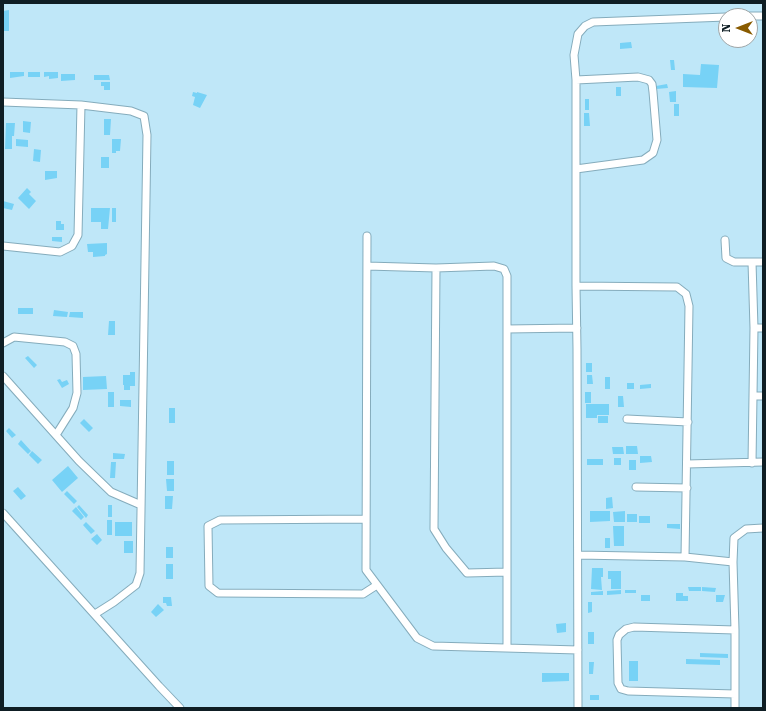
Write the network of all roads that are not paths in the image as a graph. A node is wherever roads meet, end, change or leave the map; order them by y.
1 (718, 17) edge
2 (576, 80) junction
3 (3, 102) edge
4 (81, 106) junction
5 (576, 170) junction
6 (367, 236) dead end
7 (725, 240) dead end
8 (3, 246) edge
9 (752, 262) junction
10 (763, 262) edge
11 (367, 266) junction
12 (436, 268) junction
13 (576, 286) junction
14 (577, 328) junction
15 (754, 328) junction
16 (763, 328) edge
17 (507, 329) junction
18 (3, 343) edge
19 (3, 376) edge
20 (753, 396) junction
21 (763, 396) edge
22 (627, 419) dead end
23 (688, 422) junction
24 (56, 434) junction
25 (763, 462) edge
26 (752, 463) junction
27 (687, 464) junction
28 (636, 487) dead end
29 (687, 488) junction
30 (141, 505) junction
31 (3, 513) edge
32 (366, 519) junction
33 (763, 528) edge
34 (578, 555) junction
35 (685, 557) junction
36 (733, 562) junction
37 (507, 572) junction
38 (377, 584) junction
39 (95, 614) junction
40 (735, 630) junction
41 (507, 648) junction
42 (578, 650) junction
43 (734, 694) junction
44 (180, 708) edge
45 (578, 708) edge
46 (735, 708) edge

1 - 2 street
2 - 5 street
2 - 5 street
3 - 4 street
4 - 8 street
4 - 30 street
5 - 13 street
6 - 11 street
7 - 9 street
9 - 10 street
9 - 15 street
11 - 12 street
11 - 32 street
12 - 17 street
12 - 37 street
13 - 14 street
13 - 23 street
14 - 17 street
14 - 34 street
15 - 16 street
15 - 20 street
17 - 37 street
18 - 24 street
19 - 24 street
20 - 21 street
20 - 26 street
22 - 23 street
23 - 27 street
24 - 30 street
25 - 26 street
26 - 27 street
27 - 29 street
28 - 29 street
29 - 35 street
30 - 39 street
31 - 39 street
32 - 38 street
32 - 38 street
33 - 36 street
34 - 35 street
34 - 42 street
35 - 36 street
36 - 40 street
37 - 41 street
38 - 41 street
39 - 44 street
40 - 43 street
40 - 43 street
41 - 42 street
42 - 45 street
43 - 46 street

